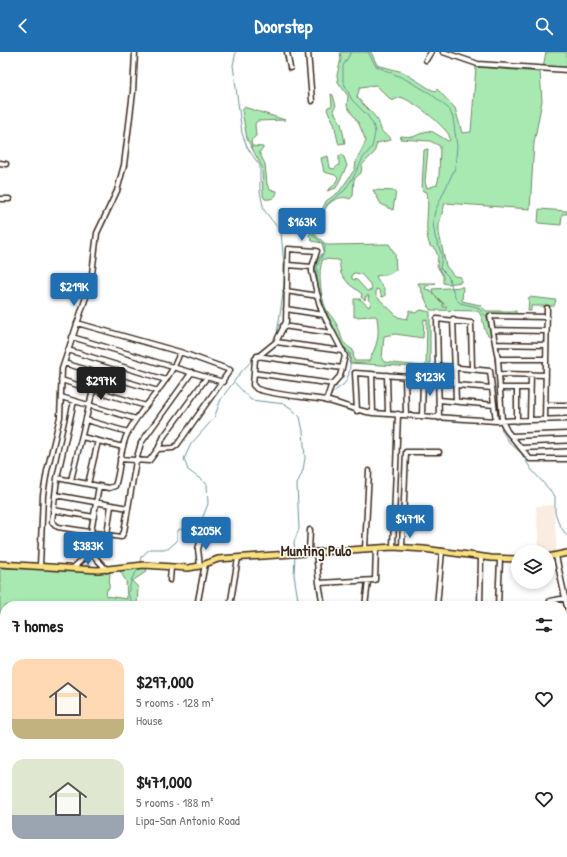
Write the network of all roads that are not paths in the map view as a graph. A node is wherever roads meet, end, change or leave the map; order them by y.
1 (135, 52) edge
2 (287, 52) edge
3 (308, 52) edge
4 (431, 52) edge
5 (443, 52) edge
6 (426, 60) dead end
7 (290, 68) dead end
8 (567, 70) edge
9 (312, 101) dead end
10 (0, 163) edge
11 (6, 164) dead end
12 (0, 199) edge
13 (9, 199) dead end
14 (288, 266) junction
15 (312, 267) junction
16 (286, 291) junction
17 (318, 296) junction
18 (547, 308) dead end
19 (286, 310) junction
20 (324, 315) junction
21 (547, 317) junction
22 (453, 320) junction
23 (77, 323) junction
24 (283, 326) junction
25 (493, 330) junction
26 (546, 331) junction
27 (332, 333) junction
28 (72, 337) junction
29 (276, 342) junction
30 (495, 344) junction
31 (546, 345) junction
32 (68, 350) junction
33 (344, 351) junction
34 (180, 352) junction
35 (256, 356) junction
36 (498, 359) junction
37 (546, 360) junction
38 (64, 363) junction
39 (439, 366) junction
40 (175, 367) junction
41 (342, 368) junction
42 (456, 369) junction
43 (472, 370) junction
44 (192, 372) junction
45 (254, 373) junction
46 (372, 374) junction
47 (499, 374) junction
48 (530, 374) junction
49 (387, 375) junction
50 (546, 375) junction
51 (207, 377) junction
52 (405, 377) junction
53 (422, 379) junction
54 (438, 379) junction
55 (62, 380) junction
56 (166, 380) junction
57 (223, 382) junction
58 (334, 384) junction
59 (456, 386) junction
60 (492, 388) junction
61 (500, 388) junction
62 (517, 388) junction
63 (530, 388) junction
64 (93, 390) junction
65 (158, 391) junction
66 (61, 397) junction
67 (439, 400) junction
68 (74, 401) junction
69 (326, 401) junction
70 (456, 402) junction
71 (494, 404) junction
72 (545, 405) junction
73 (567, 405) edge
74 (89, 406) junction
75 (146, 406) junction
76 (357, 411) junction
77 (373, 413) junction
78 (388, 414) junction
79 (398, 414) junction
80 (406, 415) junction
81 (422, 416) junction
82 (439, 418) junction
83 (136, 419) junction
84 (567, 419) edge
85 (86, 420) junction
86 (530, 420) junction
87 (545, 420) junction
88 (499, 421) junction
89 (517, 421) junction
90 (128, 432) junction
91 (567, 434) edge
92 (511, 436) junction
93 (82, 437) junction
94 (98, 441) junction
95 (567, 446) edge
96 (123, 447) junction
97 (158, 448) junction
98 (522, 448) junction
99 (439, 452) dead end
100 (120, 459) junction
101 (567, 459) edge
102 (136, 461) junction
103 (369, 471) dead end
104 (57, 478) junction
105 (71, 480) junction
106 (88, 484) junction
107 (99, 486) junction
108 (55, 495) junction
109 (96, 502) junction
110 (112, 505) junction
111 (128, 508) junction
112 (53, 510) junction
113 (94, 517) junction
114 (310, 530) dead end
115 (91, 532) junction
116 (107, 535) junction
117 (202, 536) dead end
118 (393, 547) junction
119 (402, 547) junction
120 (376, 548) junction
121 (365, 549) junction
122 (442, 551) junction
123 (90, 552) junction
124 (309, 552) junction
125 (316, 552) junction
126 (567, 553) edge
127 (556, 556) joint
128 (481, 557) junction
129 (238, 558) junction
130 (500, 558) junction
131 (511, 559) edge
132 (0, 564) edge
133 (202, 565) junction
134 (40, 566) junction
135 (171, 567) junction
136 (73, 568) junction
137 (107, 570) junction
138 (170, 580) dead end
139 (368, 581) junction
140 (319, 583) junction
141 (566, 598) junction
142 (198, 601) edge
143 (231, 601) edge
144 (322, 601) edge
145 (366, 601) edge
146 (437, 601) edge
147 (480, 601) edge
148 (498, 601) edge
149 (550, 601) edge
150 (566, 601) edge

1 - 23 street
2 - 7 street
3 - 9 street
4 - 6 street
5 - 8 street
10 - 11 street
12 - 13 street
14 - 15 street
14 - 15 street
14 - 16 street
15 - 17 street
16 - 17 street
16 - 19 street
17 - 20 street
18 - 21 street
19 - 20 street
19 - 24 street
20 - 27 street
21 - 25 street
21 - 26 street
22 - 39 street
22 - 42 street
22 - 43 street
23 - 28 street
23 - 34 street
24 - 27 street
24 - 29 street
25 - 26 street
25 - 30 street
26 - 31 street
27 - 33 street
28 - 32 street
28 - 40 street
29 - 33 street
29 - 35 street
30 - 31 street
30 - 36 street
31 - 37 street
32 - 38 street
32 - 56 street
33 - 41 street
34 - 40 street
34 - 57 street
35 - 41 street
35 - 45 street
36 - 37 street
36 - 47 street
37 - 50 street
38 - 55 street
38 - 65 street
39 - 42 street
39 - 54 street
40 - 44 street
40 - 56 street
41 - 58 street
42 - 43 street
42 - 59 street
43 - 60 street
44 - 51 street
44 - 102 street
45 - 58 street
45 - 69 street
46 - 49 street
46 - 76 street
46 - 77 street
47 - 48 street
47 - 61 street
48 - 50 street
48 - 63 street
49 - 52 street
49 - 78 street
50 - 72 street
51 - 57 street
51 - 97 street
52 - 53 street
52 - 80 street
53 - 54 street
53 - 81 street
54 - 67 street
55 - 64 street
55 - 66 street
56 - 65 street
57 - 97 street
58 - 69 street
59 - 60 street
59 - 70 street
60 - 71 street
61 - 62 street
61 - 88 street
62 - 63 street
62 - 89 street
63 - 86 street
64 - 74 street
64 - 75 street
65 - 75 street
66 - 68 street
66 - 134 street
67 - 70 street
67 - 82 street
68 - 74 street
68 - 104 street
69 - 76 street
70 - 71 street
71 - 88 street
72 - 73 street
72 - 87 street
74 - 83 street
74 - 85 street
75 - 83 street
76 - 77 street
77 - 78 street
78 - 79 street
79 - 80 street
79 - 118 street
80 - 81 street
81 - 82 street
82 - 88 street
83 - 90 street
84 - 87 street
85 - 90 street
85 - 93 street
86 - 87 street
86 - 89 street
88 - 89 street
88 - 92 street
90 - 96 street
91 - 92 street
92 - 98 street
93 - 94 street
93 - 105 street
94 - 96 street
94 - 106 street
95 - 98 street
96 - 100 street
97 - 102 street
98 - 101 street
99 - 119 street
100 - 102 street
100 - 107 street
102 - 111 street
103 - 121 street
104 - 105 street
104 - 108 street
105 - 106 street
106 - 107 street
107 - 109 street
108 - 109 street
108 - 112 street
109 - 110 street
109 - 113 street
110 - 111 street
110 - 116 street
111 - 116 street
112 - 113 street
112 - 115 street
113 - 115 street
114 - 124 street
115 - 116 street
115 - 123 street
117 - 133 street
118 - 119 main road
118 - 120 main road
119 - 122 main road
120 - 121 main road
120 - 139 street
121 - 125 main road
122 - 128 main road
122 - 146 street
123 - 136 street
123 - 137 street
124 - 125 main road
124 - 129 main road
125 - 140 street
126 - 127 main road
127 - 141 street
128 - 130 main road
128 - 147 street
129 - 133 main road
129 - 143 street
130 - 131 main road
130 - 148 street
132 - 134 main road
133 - 135 main road
133 - 142 street
134 - 136 main road
135 - 137 main road
135 - 138 street
136 - 137 main road
139 - 140 street
139 - 145 street
140 - 144 street
141 - 149 street
141 - 150 street

